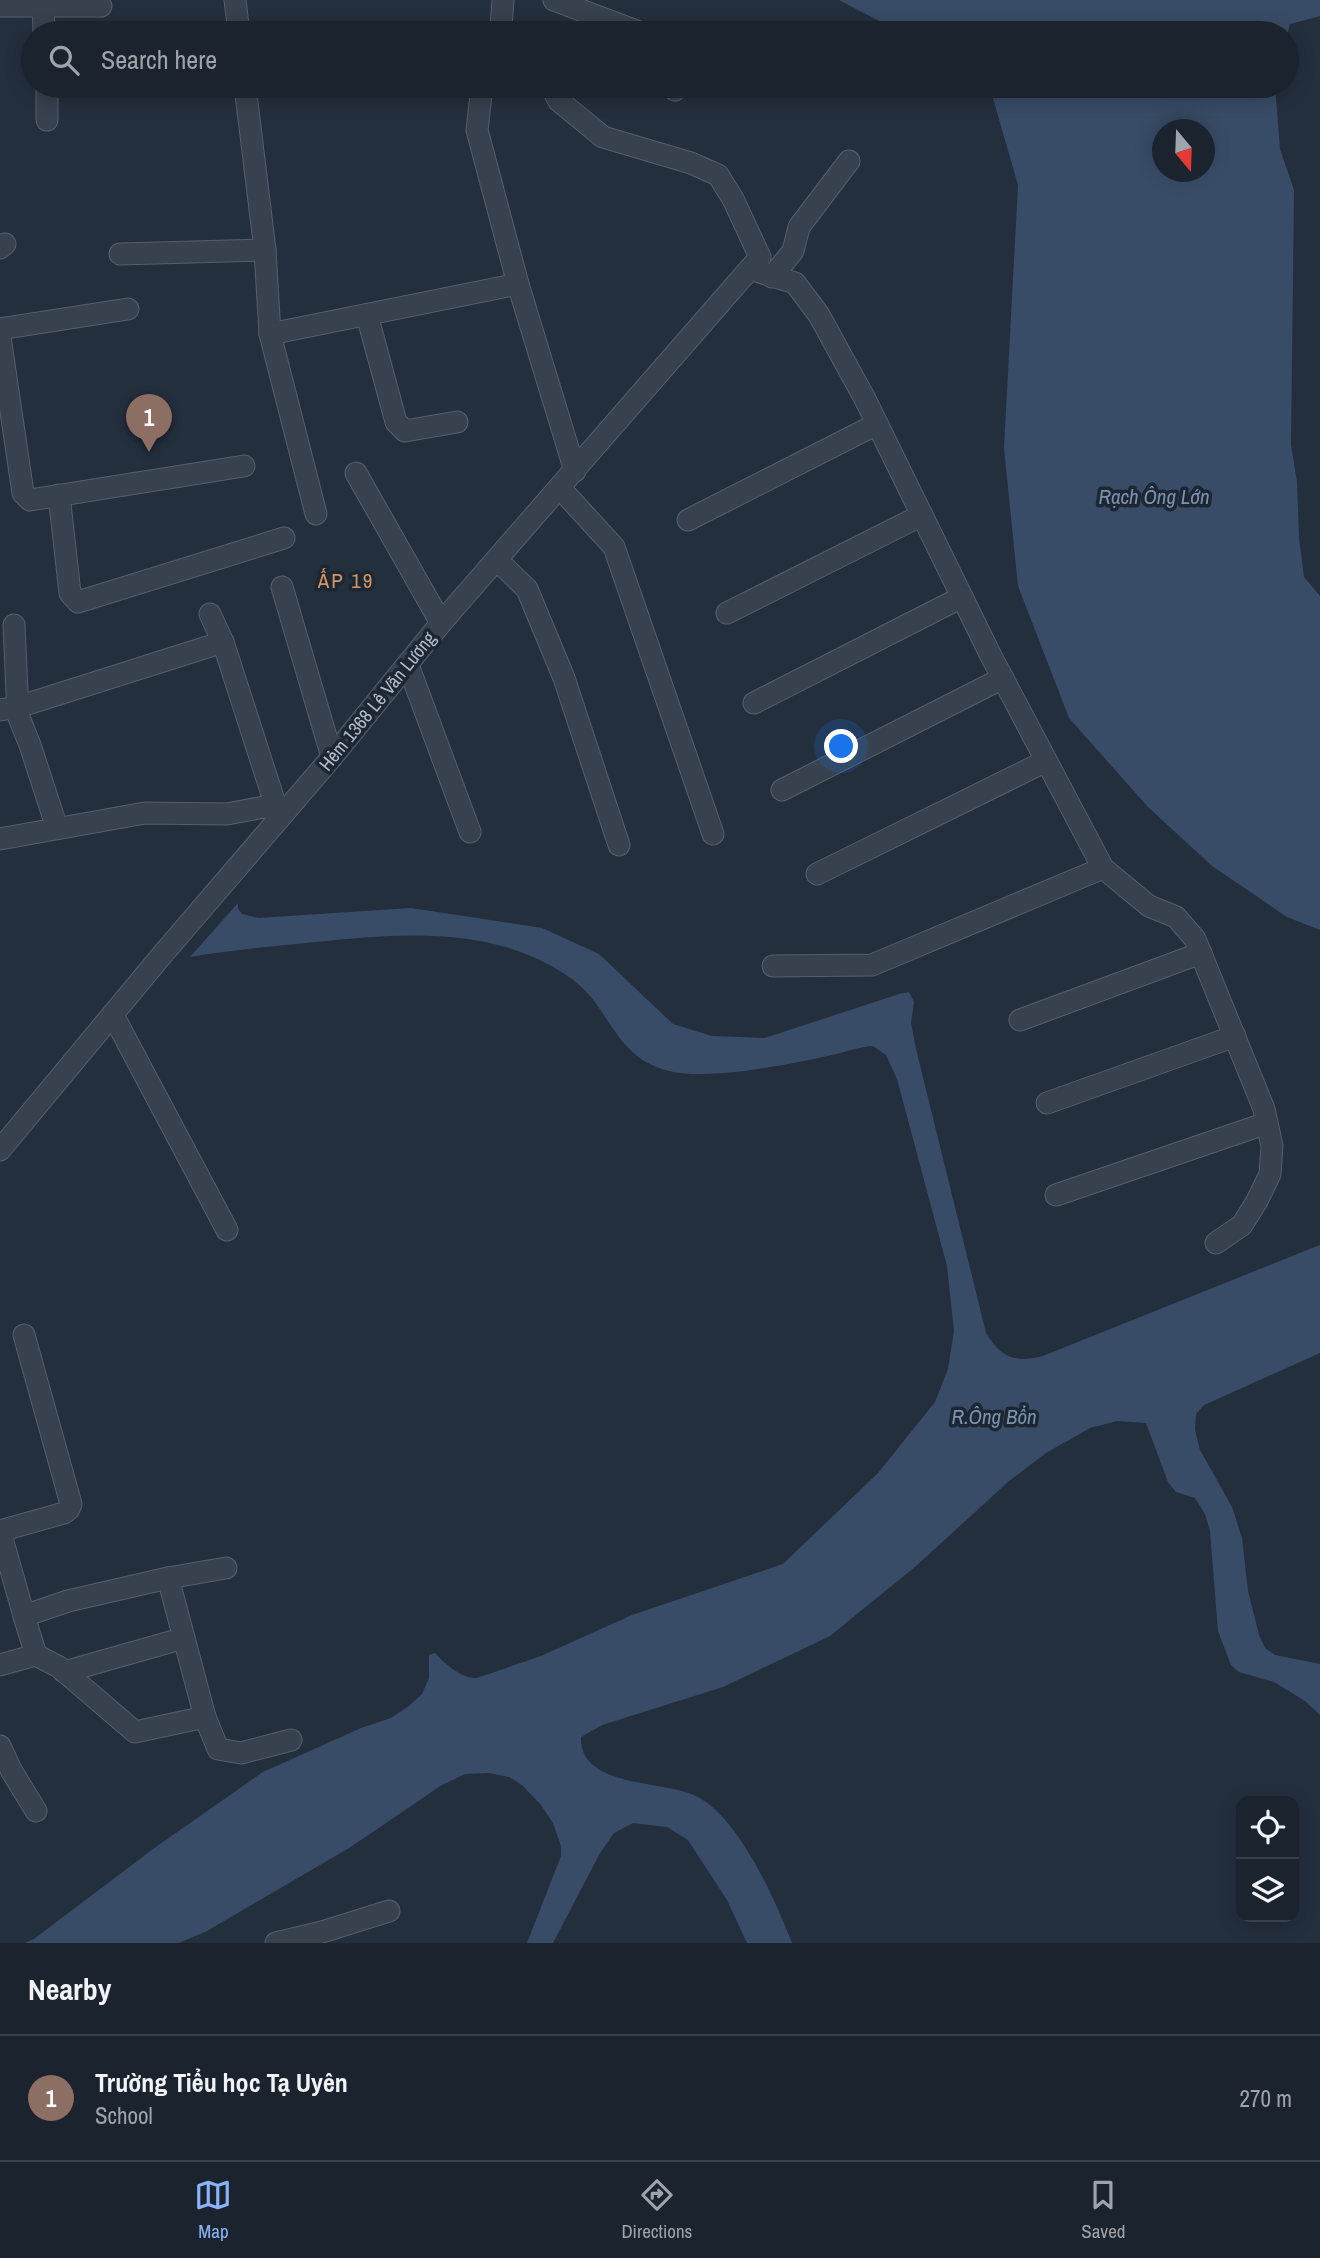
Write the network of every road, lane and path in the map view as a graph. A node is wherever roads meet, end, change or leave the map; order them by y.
1 (235, 0) edge
2 (503, 0) edge
3 (554, 0) edge
4 (43, 3) edge
5 (0, 6) edge
6 (101, 6) dead end
7 (44, 21) edge
8 (238, 21) edge
9 (501, 21) edge
10 (610, 21) edge
11 (47, 98) edge
12 (247, 98) edge
13 (481, 98) edge
14 (558, 98) edge
15 (47, 120) dead end
16 (849, 161) dead end
17 (265, 250) junction
18 (120, 254) dead end
19 (755, 263) junction
20 (772, 277) junction
21 (518, 284) junction
22 (128, 309) dead end
23 (367, 315) junction
24 (0, 329) edge
25 (270, 334) junction
26 (0, 337) edge
27 (2, 370) edge
28 (457, 422) dead end
29 (877, 424) junction
30 (244, 466) dead end
31 (575, 471) junction
32 (356, 474) dead end
33 (560, 488) junction
34 (59, 495) junction
35 (316, 514) dead end
36 (922, 515) junction
37 (688, 520) dead end
38 (285, 538) dead end
39 (497, 560) junction
40 (282, 587) dead end
41 (962, 597) junction
42 (727, 613) dead end
43 (210, 614) dead end
44 (441, 623) junction
45 (15, 625) dead end
46 (223, 642) junction
47 (408, 664) junction
48 (1003, 678) junction
49 (754, 703) dead end
50 (9, 708) edge
51 (332, 757) junction
52 (1046, 761) junction
53 (782, 790) dead end
54 (278, 812) junction
55 (57, 828) junction
56 (470, 832) dead end
57 (713, 834) dead end
58 (0, 839) edge
59 (619, 845) dead end
60 (1103, 868) junction
61 (817, 874) dead end
62 (1201, 953) junction
63 (773, 966) dead end
64 (113, 1015) junction
65 (1020, 1020) dead end
66 (1235, 1036) junction
67 (1047, 1103) dead end
68 (1267, 1123) junction
69 (0, 1150) edge
70 (1056, 1195) dead end
71 (227, 1230) dead end
72 (1216, 1244) dead end
73 (24, 1335) dead end
74 (0, 1531) edge
75 (226, 1568) dead end
76 (168, 1578) junction
77 (24, 1616) junction
78 (184, 1638) junction
79 (36, 1655) junction
80 (0, 1665) edge
81 (64, 1672) junction
82 (205, 1717) junction
83 (291, 1741) dead end
84 (0, 1746) edge
85 (36, 1811) dead end
86 (390, 1911) dead end
87 (323, 1938) edge
88 (276, 1943) edge

1 - 8 street
2 - 9 street
3 - 10 street
4 - 5 street
4 - 6 street
4 - 7 street
11 - 15 street
12 - 17 street
13 - 21 street
14 - 19 street
16 - 20 street
17 - 18 street
17 - 25 street
19 - 20 street
19 - 31 street, Hẻm 1368 Lê Văn Lương
20 - 29 street
21 - 23 street
21 - 31 street
22 - 24 street
23 - 25 street
23 - 28 street
25 - 35 street
26 - 27 street
27 - 34 street
29 - 36 street
29 - 37 street
30 - 34 street
31 - 33 street, Hẻm 1368 Lê Văn Lương
32 - 44 street
33 - 39 street, Hẻm 1368 Lê Văn Lương
33 - 57 street
34 - 38 street
36 - 41 street
36 - 42 street
39 - 44 street, Hẻm 1368 Lê Văn Lương
39 - 59 street
40 - 51 street
41 - 48 street
41 - 49 street
43 - 46 street
44 - 47 street, Hẻm 1368 Lê Văn Lương
45 - 50 street
46 - 50 street
46 - 54 street
47 - 51 street, Hẻm 1368 Lê Văn Lương
47 - 56 street
48 - 52 street
48 - 53 street
50 - 55 street
51 - 54 street, Hẻm 1368 Lê Văn Lương
52 - 60 street
52 - 61 street
54 - 55 street
54 - 64 street, Hẻm 1368 Lê Văn Lương
55 - 58 street
60 - 62 street
60 - 63 street
62 - 65 street
62 - 66 street
64 - 69 street, Hẻm 1368 Lê Văn Lương
64 - 71 street
66 - 67 street
66 - 68 street
68 - 70 street
68 - 72 street
73 - 74 street
74 - 77 street
75 - 76 street
76 - 77 street
76 - 78 street
77 - 79 street
78 - 81 street
78 - 82 street
79 - 80 street
79 - 81 street
81 - 82 street
82 - 83 street
84 - 85 street
86 - 87 street
87 - 88 street

